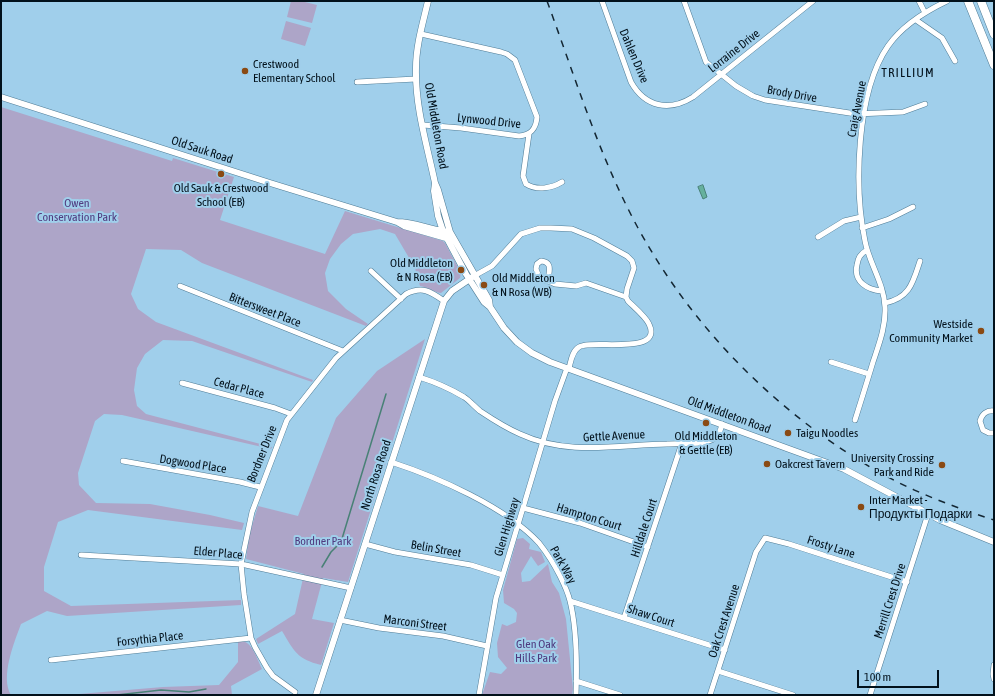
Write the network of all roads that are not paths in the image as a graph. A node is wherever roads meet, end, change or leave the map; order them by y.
1 (428, 1) edge
2 (602, 1) edge
3 (684, 1) edge
4 (813, 1) edge
5 (919, 1) edge
6 (947, 1) edge
7 (968, 1) edge
8 (981, 1) edge
9 (925, 13) junction
10 (916, 20) junction
11 (421, 34) junction
12 (994, 34) edge
13 (955, 61) dead end
14 (994, 65) edge
15 (721, 75) junction
16 (416, 79) junction
17 (357, 82) dead end
18 (1, 96) edge
19 (925, 104) dead end
20 (662, 105) joint
21 (864, 114) junction
22 (423, 125) junction
23 (529, 134) junction
24 (562, 182) dead end
25 (435, 183) junction
26 (913, 207) dead end
27 (438, 216) junction
28 (861, 217) junction
29 (397, 222) junction
30 (426, 226) junction
31 (862, 228) junction
32 (443, 231) junction
33 (450, 232) junction
34 (818, 237) dead end
35 (446, 238) junction
36 (867, 250) junction
37 (920, 261) dead end
38 (371, 271) dead end
39 (472, 277) junction
40 (548, 281) dead end
41 (180, 286) dead end
42 (882, 291) junction
43 (626, 297) junction
44 (401, 299) junction
45 (444, 301) junction
46 (885, 303) junction
47 (343, 351) junction
48 (831, 362) dead end
49 (568, 368) junction
50 (870, 374) junction
51 (419, 377) junction
52 (182, 383) dead end
53 (994, 404) edge
54 (992, 411) edge
55 (291, 414) junction
56 (855, 420) dead end
57 (722, 424) junction
58 (994, 433) edge
59 (543, 442) junction
60 (682, 443) junction
61 (123, 461) dead end
62 (391, 462) junction
63 (260, 487) junction
64 (523, 508) junction
65 (928, 514) junction
66 (518, 524) junction
67 (994, 542) edge
68 (365, 544) junction
69 (648, 547) junction
70 (756, 552) joint
71 (81, 555) dead end
72 (241, 564) junction
73 (503, 575) junction
74 (907, 582) junction
75 (351, 588) junction
76 (570, 601) junction
77 (624, 618) junction
78 (340, 620) junction
79 (251, 638) junction
80 (487, 646) junction
81 (725, 650) junction
82 (51, 660) dead end
83 (994, 665) edge
84 (718, 671) junction
85 (994, 679) edge
86 (576, 681) junction
87 (295, 692) dead end
88 (316, 695) edge
89 (479, 695) edge
90 (576, 695) edge
91 (620, 695) edge
92 (710, 695) edge
93 (793, 695) edge
94 (870, 695) edge

1 - 11 street, Old Middleton Road
2 - 20 street, Dahlen Drive
3 - 15 street, Brody Drive
4 - 15 street, Lorraine Drive
5 - 9 street
6 - 9 street, Craig Avenue
7 - 14 main road
8 - 12 main road
9 - 10 street, Craig Avenue
10 - 13 street
10 - 21 street, Craig Avenue
11 - 16 street, Old Middleton Road
11 - 23 street
15 - 20 street, Lorraine Drive
15 - 21 street, Brody Drive
16 - 17 street
16 - 22 street, Old Middleton Road
18 - 29 street, Old Sauk Road
19 - 21 street, Brody Drive
21 - 28 street, Craig Avenue
22 - 23 street, Lynwood Drive
22 - 25 street, Old Middleton Road
23 - 24 street
25 - 27 street, Old Middleton Road
25 - 33 street, Old Middleton Road
26 - 31 street
27 - 30 street
27 - 32 street, Old Middleton Road
28 - 31 street, Craig Avenue
28 - 34 street
29 - 30 street, Old Sauk Road
29 - 35 street, Old Sauk Road
30 - 32 street, Old Sauk Road
31 - 36 street, Craig Avenue
32 - 33 street, Old Sauk Road
32 - 35 street, Old Middleton Road
33 - 35 street
33 - 39 street, Old Middleton Road
35 - 39 street, Old Middleton Road
36 - 42 street, Craig Avenue
36 - 42 street
37 - 46 street
38 - 44 street
39 - 43 street
39 - 45 street, North Rosa Road
39 - 49 street, Old Middleton Road
40 - 43 street
41 - 47 street, Bittersweet Place
42 - 46 street, Craig Avenue
43 - 49 street, Glen Highway
44 - 45 street, Bordner Drive
44 - 47 street, Bordner Drive
45 - 51 street, North Rosa Road
46 - 50 street, Craig Avenue
47 - 55 street, Bordner Drive
48 - 50 street
49 - 57 street, Old Middleton Road
49 - 59 street, Glen Highway
50 - 56 street, Craig Avenue
51 - 59 street, Gettle Avenue
51 - 62 street, North Rosa Road
52 - 55 street, Cedar Place
53 - 54 street
54 - 58 street
55 - 63 street, Bordner Drive
57 - 60 street, Gettle Avenue
57 - 65 street, Old Middleton Road
59 - 60 street, Gettle Avenue
59 - 64 street, Glen Highway
60 - 69 street, Hilldale Court
61 - 63 street, Dogwood Place
62 - 66 street, Park Way
62 - 68 street, North Rosa Road
63 - 72 street, Bordner Drive
64 - 66 street, Glen Highway
64 - 69 street, Hampton Court
65 - 67 street, Old Middleton Road
65 - 74 street, Merrill Crest Drive
66 - 73 street, Glen Highway
66 - 76 street, Park Way
68 - 73 street, Belin Street
68 - 75 street, North Rosa Road
69 - 77 street, Hilldale Court
70 - 74 street, Frosty Lane
70 - 81 street, Oak Crest Avenue
71 - 72 street, Elder Place
72 - 75 street, Elder Place
72 - 79 street, Bordner Drive
73 - 80 street, Glen Highway
74 - 94 street, Merrill Crest Drive
75 - 78 street, North Rosa Road
76 - 77 street, Shaw Court
76 - 86 street, Park Way
77 - 81 street, Shaw Court
78 - 80 street, Marconi Street
78 - 88 street, North Rosa Road
79 - 82 street, Forsythia Place
79 - 87 street, Bordner Drive
80 - 89 street, Glen Highway
81 - 84 street, Oak Crest Avenue
83 - 85 street
84 - 92 street, Oak Crest Avenue
84 - 93 street
86 - 90 street, Park Way
86 - 91 street

